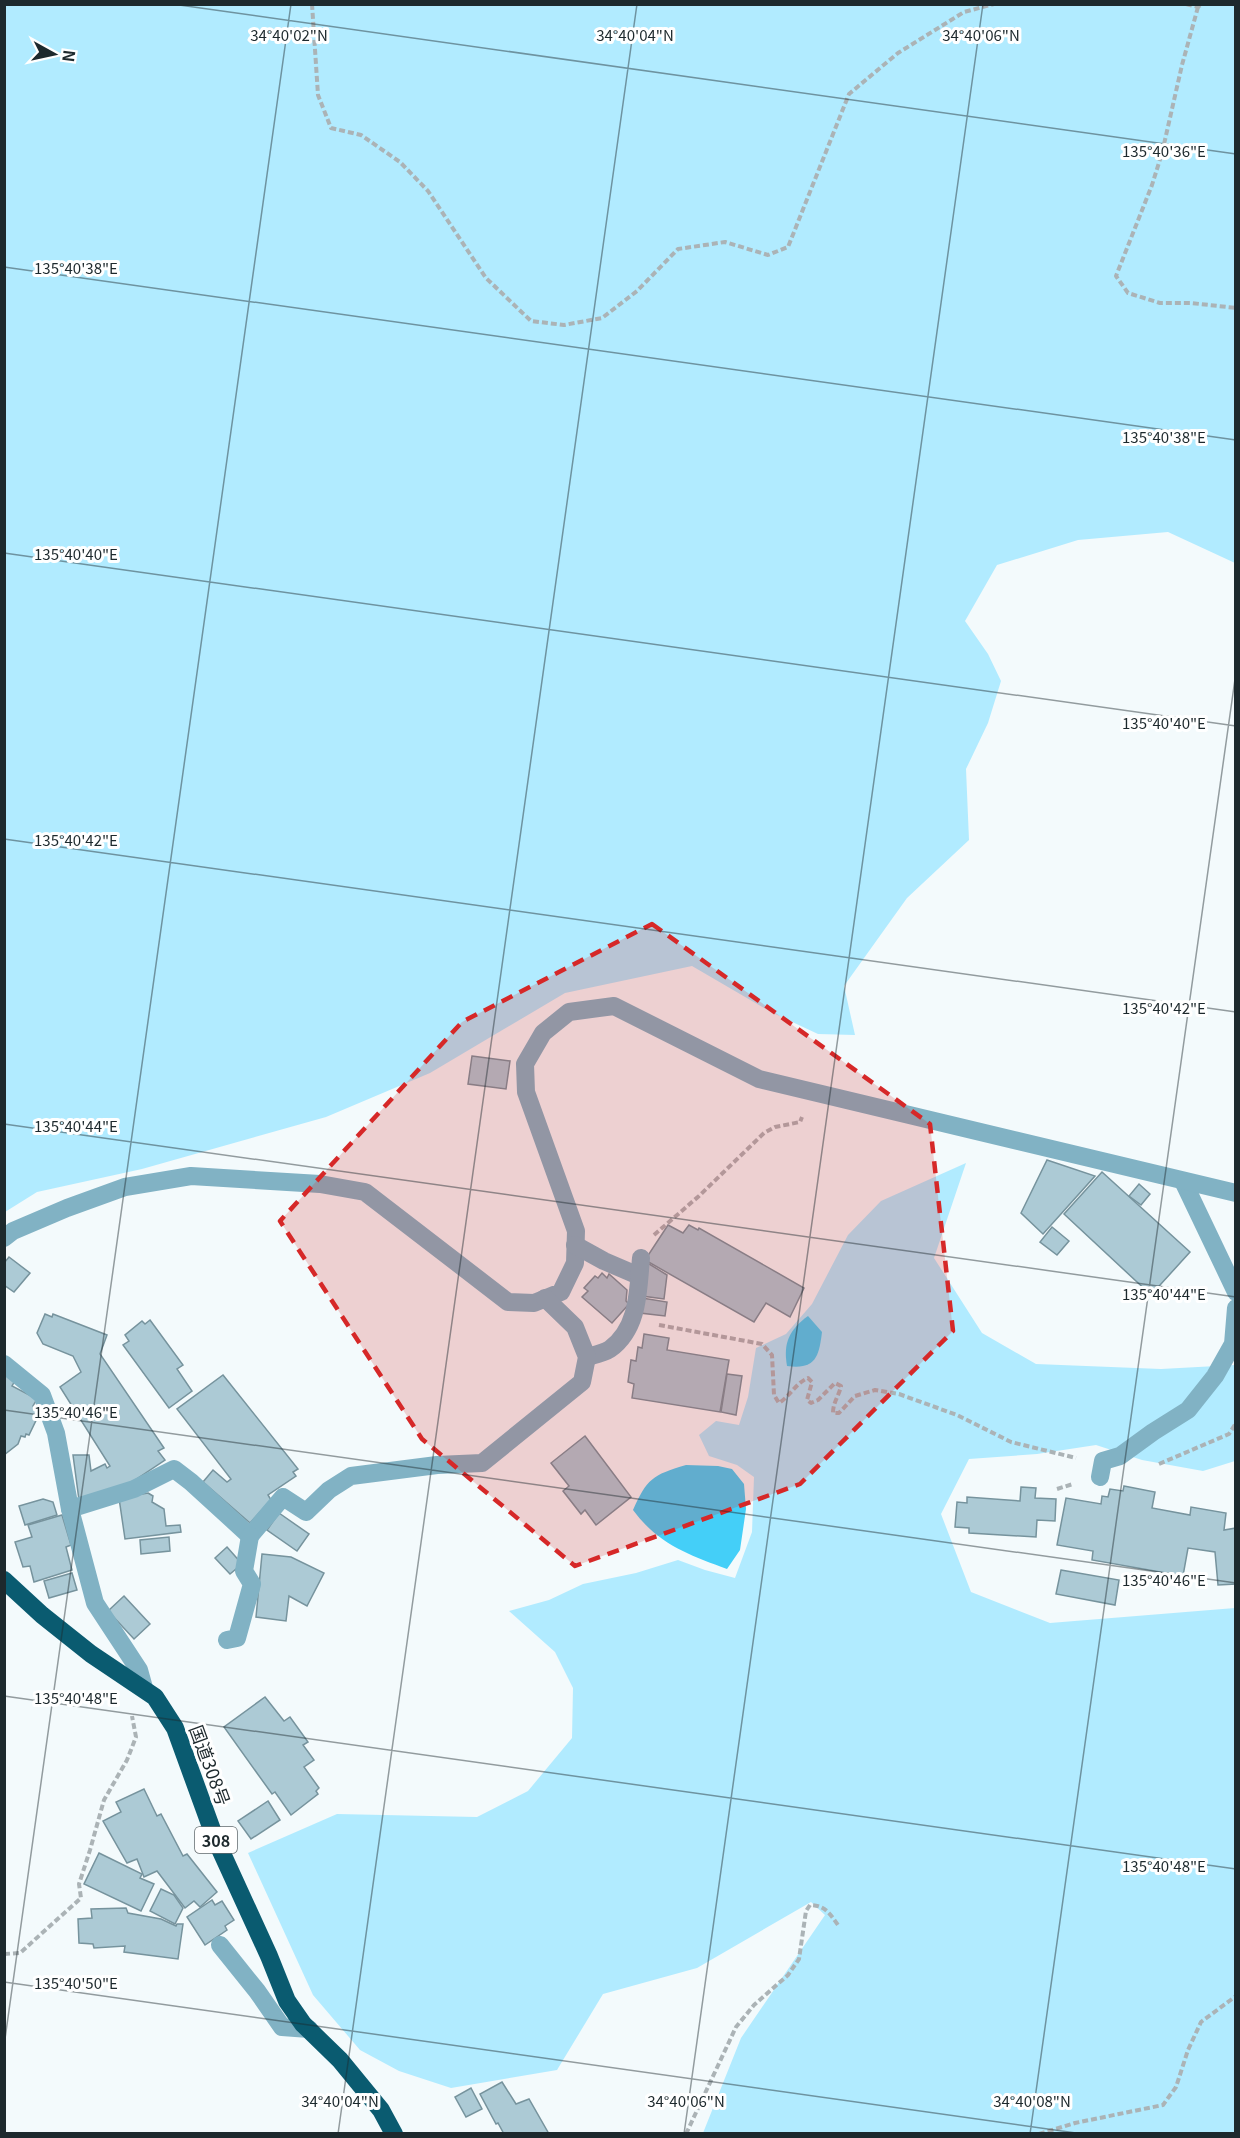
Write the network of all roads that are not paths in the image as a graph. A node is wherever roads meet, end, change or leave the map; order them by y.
1 (1184, 1180) junction
2 (1236, 1192) edge
3 (4, 1238) edge
4 (575, 1245) junction
5 (1236, 1292) edge
6 (545, 1298) junction
7 (1236, 1308) edge
8 (587, 1357) junction
9 (4, 1364) edge
10 (1102, 1469) road end
11 (70, 1509) junction
12 (250, 1536) junction
13 (4, 1580) edge
14 (227, 1640) dead end
15 (144, 1688) junction
16 (220, 1944) dead end
17 (309, 2029) junction
18 (394, 2133) edge

1 - 2 street
1 - 4 street
1 - 5 street
3 - 6 street
4 - 6 street
4 - 8 street
6 - 8 street
7 - 10 street
8 - 12 street
9 - 11 street
11 - 12 street
11 - 15 street
12 - 14 street
13 - 15 highway, 国道308号 / 308
15 - 17 highway, 国道308号 / 308
16 - 17 street
17 - 18 highway, 国道308号 / 308

